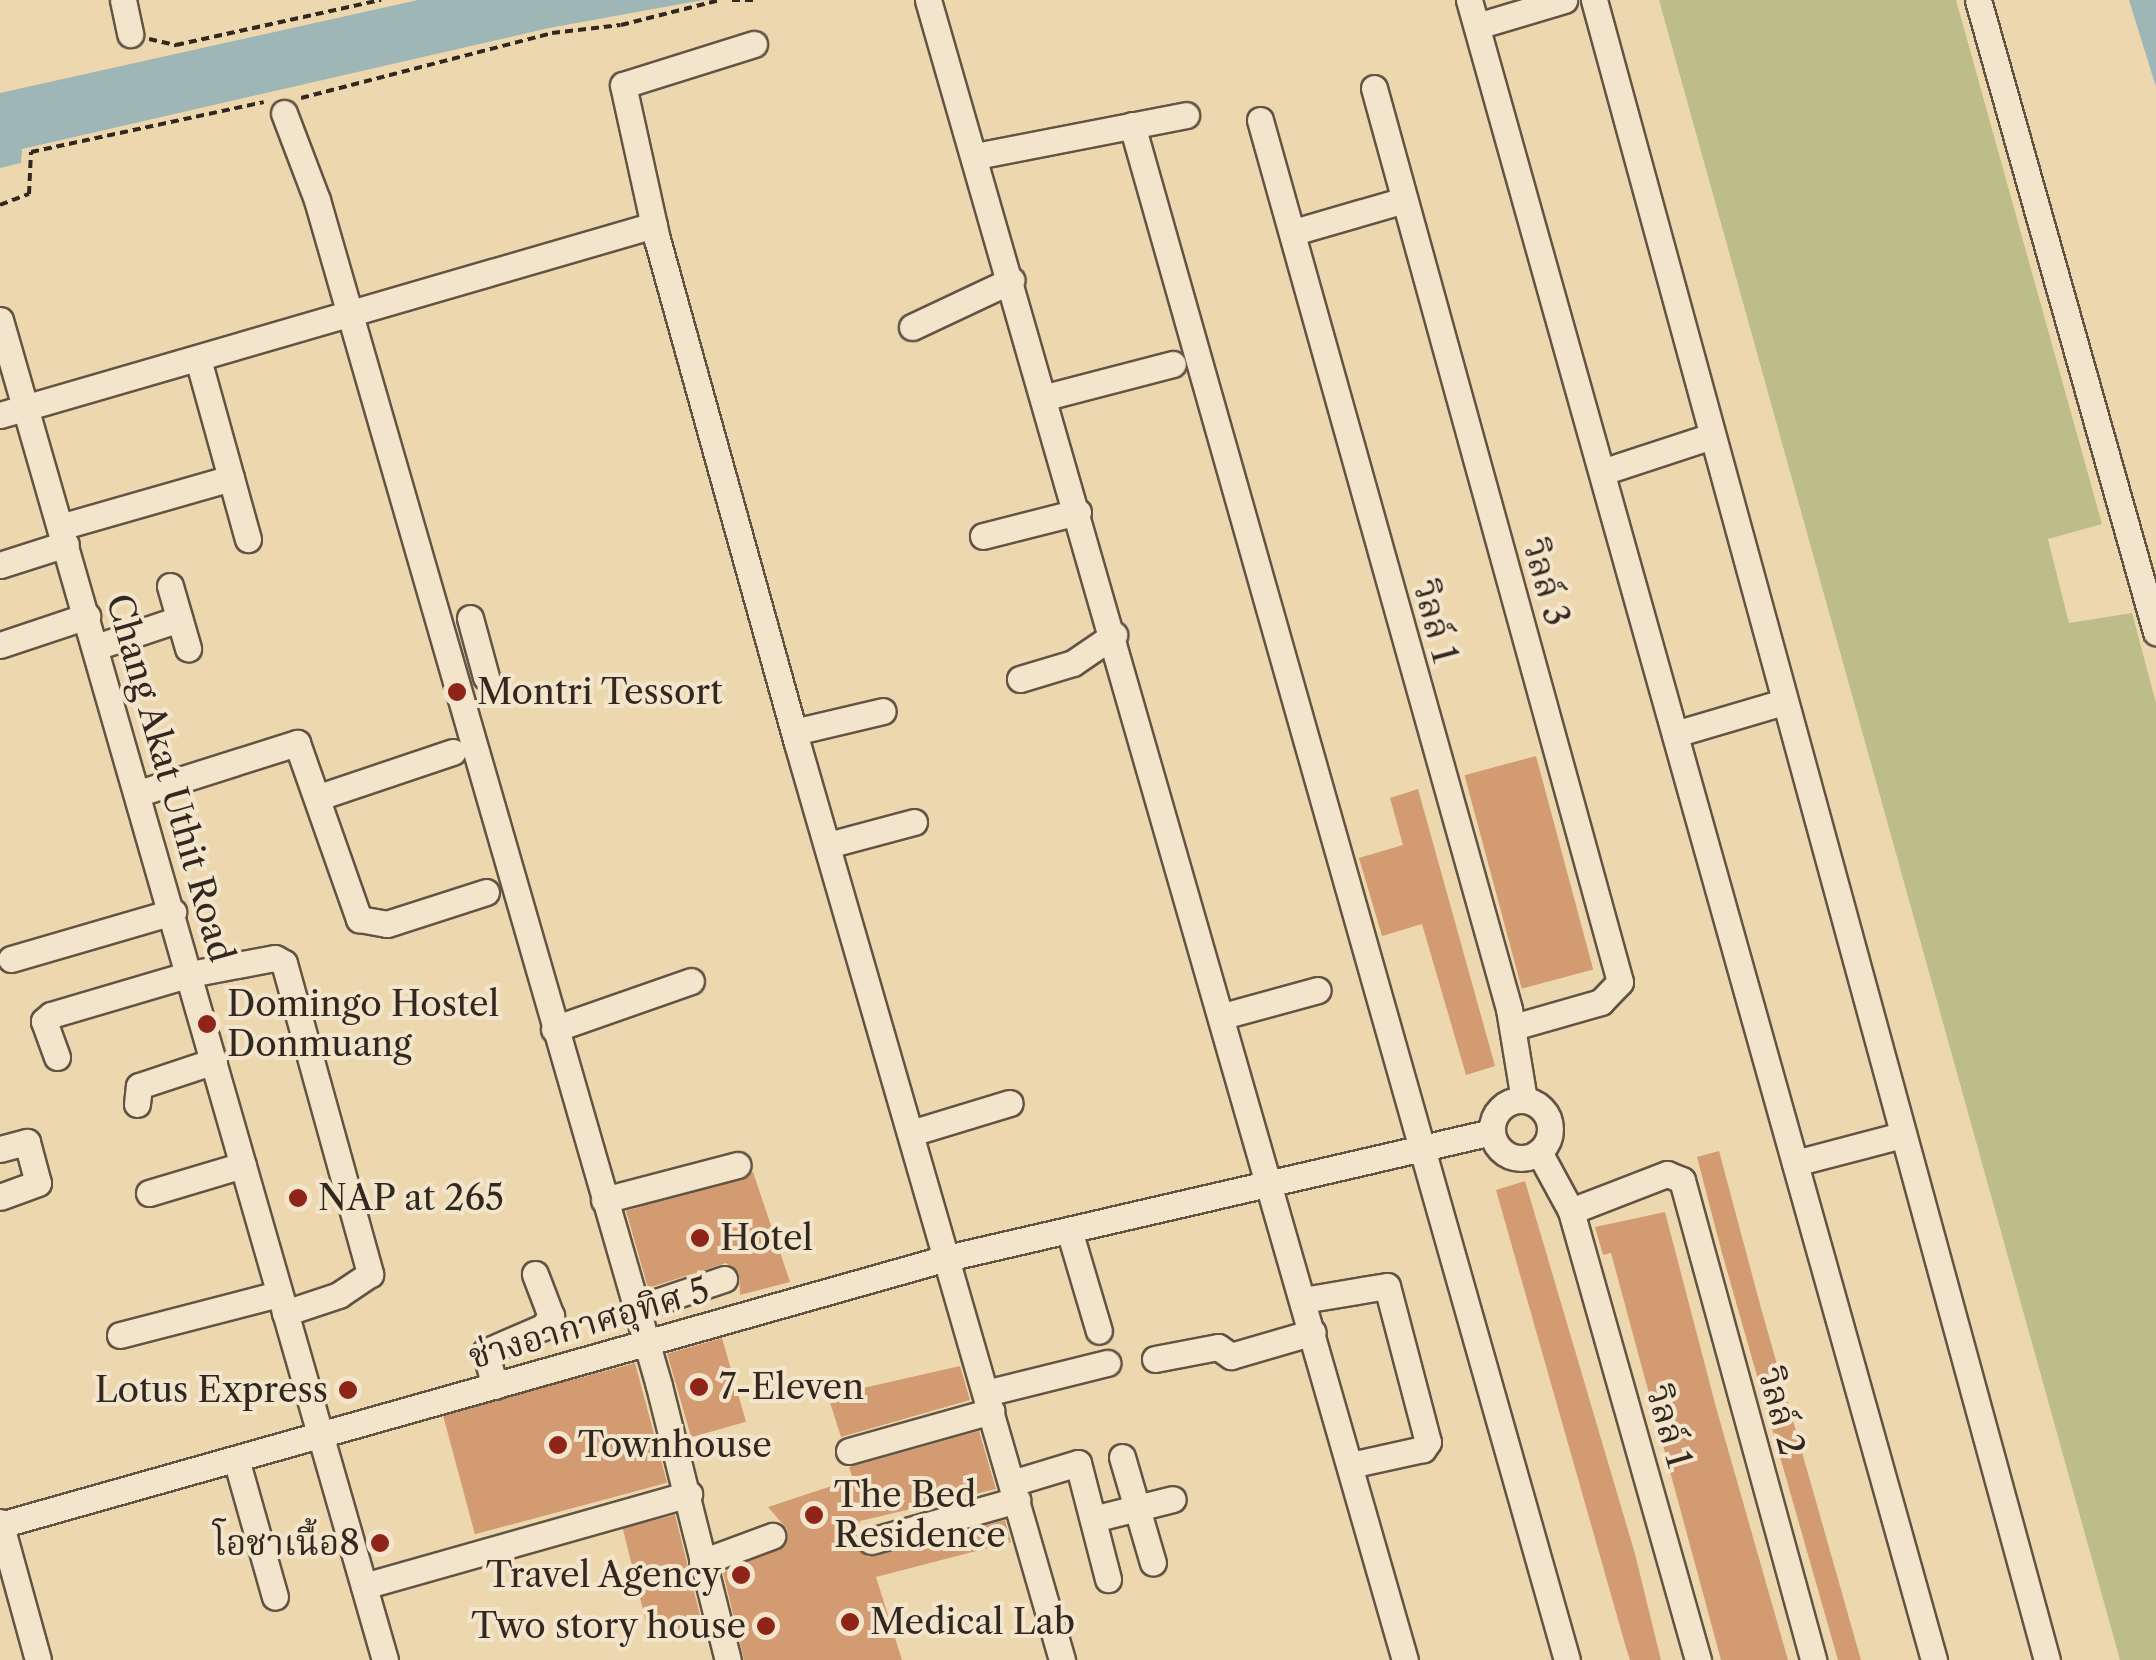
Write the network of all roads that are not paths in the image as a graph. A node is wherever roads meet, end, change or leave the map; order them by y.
1 (122, 0) edge
2 (928, 0) edge
3 (1469, 0) edge
4 (1564, 0) edge
5 (1594, 0) edge
6 (1978, 0) edge
7 (1476, 26) junction
8 (130, 34) road end
9 (754, 44) dead end
10 (1374, 88) dead end
11 (284, 113) road end
12 (1186, 115) dead end
13 (1260, 120) dead end
14 (1132, 125) junction
15 (976, 156) junction
16 (1404, 200) junction
17 (654, 226) junction
18 (1294, 232) junction
19 (1012, 280) junction
20 (346, 317) junction
21 (0, 320) edge
22 (912, 327) dead end
23 (198, 359) junction
24 (1172, 364) dead end
25 (1046, 398) junction
26 (12, 411) edge
27 (1712, 436) junction
28 (1602, 472) junction
29 (231, 478) junction
30 (1078, 512) junction
31 (63, 535) junction
32 (983, 536) dead end
33 (248, 539) dead end
34 (0, 565) edge
35 (170, 586) dead end
36 (87, 616) junction
37 (470, 618) dead end
38 (178, 619) junction
39 (2156, 632) edge
40 (1114, 635) junction
41 (0, 646) edge
42 (96, 647) junction
43 (188, 648) dead end
44 (1020, 678) dead end
45 (454, 687) junction
46 (1784, 702) junction
47 (883, 711) dead end
48 (794, 732) junction
49 (1675, 734) junction
50 (453, 752) dead end
51 (140, 793) junction
52 (318, 797) junction
53 (914, 822) dead end
54 (828, 845) junction
55 (486, 892) dead end
56 (172, 912) junction
57 (12, 959) dead end
58 (190, 974) junction
59 (691, 981) dead end
60 (1318, 990) dead end
61 (1223, 1016) junction
62 (1514, 1027) junction
63 (554, 1029) junction
64 (57, 1056) dead end
65 (214, 1060) junction
66 (1524, 1100) junction
67 (1010, 1103) dead end
68 (137, 1104) dead end
69 (1492, 1132) junction
70 (911, 1133) junction
71 (1902, 1136) junction
72 (1419, 1148) junction
73 (0, 1149) edge
74 (1539, 1152) junction
75 (1795, 1163) junction
76 (737, 1164) dead end
77 (244, 1165) junction
78 (1270, 1183) junction
79 (150, 1193) dead end
80 (0, 1197) edge
81 (604, 1200) junction
82 (1571, 1210) junction
83 (1069, 1230) junction
84 (947, 1258) junction
85 (535, 1274) dead end
86 (724, 1279) dead end
87 (1304, 1300) junction
88 (282, 1303) junction
89 (635, 1309) junction
90 (1100, 1331) dead end
91 (1313, 1332) junction
92 (120, 1336) dead end
93 (645, 1343) junction
94 (1155, 1359) dead end
95 (1107, 1362) dead end
96 (496, 1386) junction
97 (988, 1402) junction
98 (319, 1436) junction
99 (849, 1451) dead end
100 (1122, 1458) dead end
101 (236, 1459) junction
102 (1350, 1464) junction
103 (1014, 1492) junction
104 (690, 1494) junction
105 (1173, 1500) dead end
106 (1137, 1508) junction
107 (1093, 1519) junction
108 (0, 1524) edge
109 (772, 1536) dead end
110 (870, 1541) dead end
111 (702, 1562) junction
112 (1153, 1563) dead end
113 (1108, 1579) dead end
114 (364, 1586) junction
115 (275, 1598) dead end
116 (38, 1660) edge
117 (385, 1660) edge
118 (728, 1660) edge
119 (1062, 1660) edge
120 (1406, 1660) edge
121 (1568, 1660) edge
122 (1698, 1660) edge
123 (1814, 1660) edge
124 (1934, 1660) edge
125 (2047, 1660) edge

1 - 8 street
2 - 15 street
3 - 7 street
4 - 7 street
5 - 27 street
6 - 39 street
7 - 28 street
9 - 17 street
10 - 16 street, วิลล์ 3
11 - 20 street
12 - 14 street
13 - 18 street, วิลล์ 1
14 - 15 street
14 - 72 street
15 - 19 street
16 - 18 street
16 - 62 street, วิลล์ 3
17 - 20 street
17 - 48 street
18 - 62 street, วิลล์ 1
19 - 22 street
19 - 25 street
20 - 23 street
20 - 45 street
21 - 26 street, Chang Akat Uthit Road
23 - 26 street
23 - 29 street
24 - 25 street
25 - 30 street
26 - 31 street, Chang Akat Uthit Road
27 - 28 street
27 - 46 street
28 - 49 street
29 - 31 street
29 - 33 street
30 - 32 street
30 - 40 street
31 - 34 street
31 - 36 street, Chang Akat Uthit Road
35 - 38 street
36 - 41 street
36 - 42 street, Chang Akat Uthit Road
37 - 45 street
38 - 42 street
38 - 43 street
40 - 44 street
40 - 61 street
42 - 51 street, Chang Akat Uthit Road
45 - 63 street
46 - 49 street
46 - 71 street
47 - 48 street
48 - 54 street
49 - 75 street
50 - 52 street
51 - 52 street
51 - 56 street, Chang Akat Uthit Road
52 - 55 street
53 - 54 street
54 - 70 street
56 - 57 street
56 - 58 street, Chang Akat Uthit Road
58 - 64 street
58 - 65 street, Chang Akat Uthit Road
58 - 88 street
59 - 63 street
60 - 61 street
61 - 78 street
62 - 66 street, วิลล์ 1
63 - 81 street
65 - 68 street
65 - 77 street, Chang Akat Uthit Road
66 - 69 street
66 - 74 street
67 - 70 street
69 - 72 street, ช่างอากาศอุทิศ 5
69 - 74 street
70 - 84 street
71 - 75 street
71 - 125 street
72 - 78 street, ช่างอากาศอุทิศ 5
72 - 121 street
73 - 80 street
74 - 82 street, วิลล์ 1
75 - 124 street
76 - 81 street
77 - 79 street
77 - 88 street, Chang Akat Uthit Road
78 - 83 street, ช่างอากาศอุทิศ 5
78 - 87 street
81 - 89 street
82 - 122 street, วิลล์ 1
82 - 123 street, วิลล์ 2
83 - 84 street, ช่างอากาศอุทิศ 5
83 - 90 street
84 - 93 street, ช่างอากาศอุทิศ 5
84 - 97 street
85 - 96 street
86 - 89 street
87 - 91 street
87 - 102 street
88 - 92 street
88 - 98 street, Chang Akat Uthit Road
89 - 93 street
91 - 94 street
91 - 102 street
93 - 96 street, ช่างอากาศอุทิศ 5
93 - 104 street
95 - 97 street
96 - 98 street, ช่างอากาศอุทิศ 5
97 - 99 street
97 - 103 street
98 - 101 street, ช่างอากาศอุทิศ 5
98 - 114 street, Chang Akat Uthit Road
100 - 106 street
101 - 108 street, ช่างอากาศอุทิศ 5
101 - 115 street
102 - 120 street
103 - 107 street
103 - 110 street
103 - 119 street
104 - 111 street
104 - 114 street
105 - 106 street
106 - 107 street
106 - 112 street
107 - 113 street
108 - 116 street
109 - 111 street
111 - 118 street
114 - 117 street, Chang Akat Uthit Road

